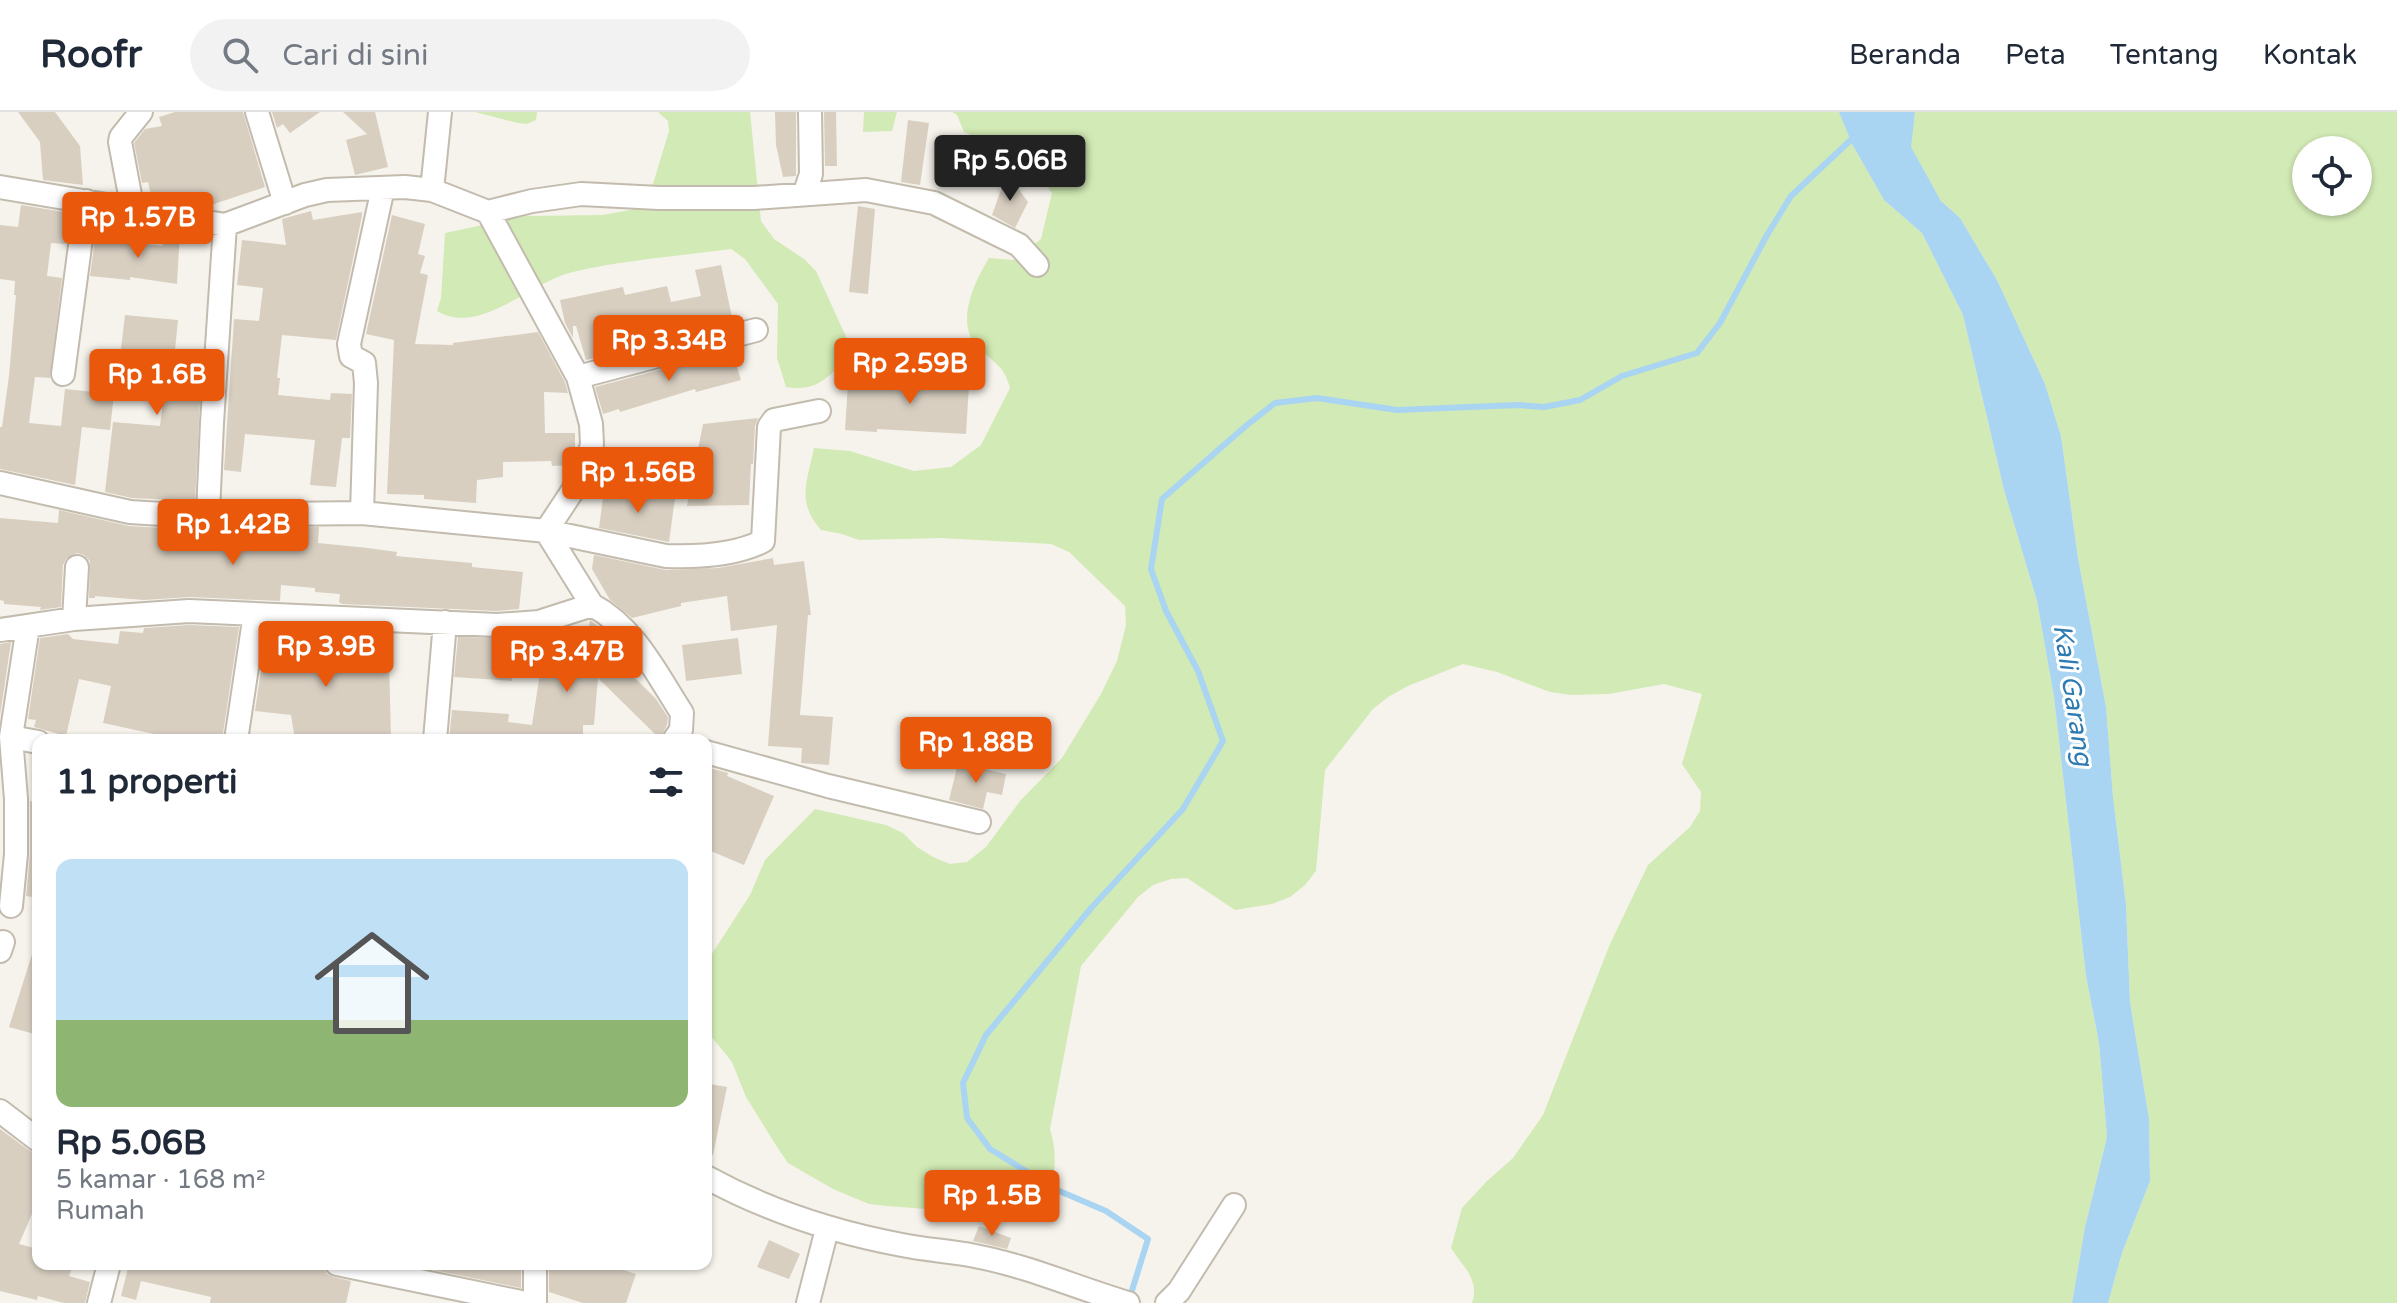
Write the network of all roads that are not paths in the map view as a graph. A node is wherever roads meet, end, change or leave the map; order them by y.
1 (141, 112) edge
2 (257, 112) edge
3 (440, 112) edge
4 (810, 112) edge
5 (0, 187) edge
6 (383, 188) junction
7 (432, 190) junction
8 (805, 192) junction
9 (86, 201) junction
10 (285, 203) junction
11 (133, 211) junction
12 (488, 212) junction
13 (225, 225) junction
14 (1037, 265) dead end
15 (756, 330) dead end
16 (63, 374) dead end
17 (578, 377) junction
18 (819, 411) dead end
19 (0, 483) edge
20 (208, 513) junction
21 (362, 513) junction
22 (546, 531) junction
23 (77, 567) dead end
24 (592, 605) junction
25 (255, 614) junction
26 (74, 619) junction
27 (445, 622) junction
28 (28, 626) junction
29 (0, 630) edge
30 (237, 734) edge
31 (436, 734) edge
32 (678, 734) edge
33 (11, 737) junction
34 (32, 741) edge
35 (712, 754) edge
36 (979, 822) dead end
37 (11, 906) dead end
38 (0, 1111) edge
39 (32, 1135) edge
40 (712, 1180) edge
41 (1234, 1205) dead end
42 (827, 1229) junction
43 (107, 1270) edge
44 (365, 1270) edge
45 (535, 1270) edge
46 (99, 1303) edge
47 (526, 1303) edge
48 (535, 1303) edge
49 (808, 1303) edge
50 (1128, 1303) edge
51 (1167, 1303) edge

1 - 11 street
2 - 10 street
3 - 7 street
4 - 8 street
5 - 9 street
6 - 7 street
6 - 10 street
6 - 21 street
7 - 12 street
8 - 12 street
8 - 14 street
9 - 11 street
9 - 16 street
10 - 13 street
11 - 13 street
12 - 17 street
13 - 20 street
15 - 17 street
17 - 22 street
18 - 22 street
19 - 20 street
20 - 21 street
21 - 22 street
22 - 24 street
23 - 26 street
24 - 27 street
24 - 32 street
25 - 26 street
25 - 27 street
25 - 30 street
26 - 28 street
27 - 31 street
28 - 29 street
28 - 33 street
33 - 34 street
33 - 37 street
35 - 36 street
38 - 39 street
40 - 42 street
41 - 51 street
42 - 49 street
42 - 50 street
43 - 46 street
44 - 47 street
45 - 48 street

